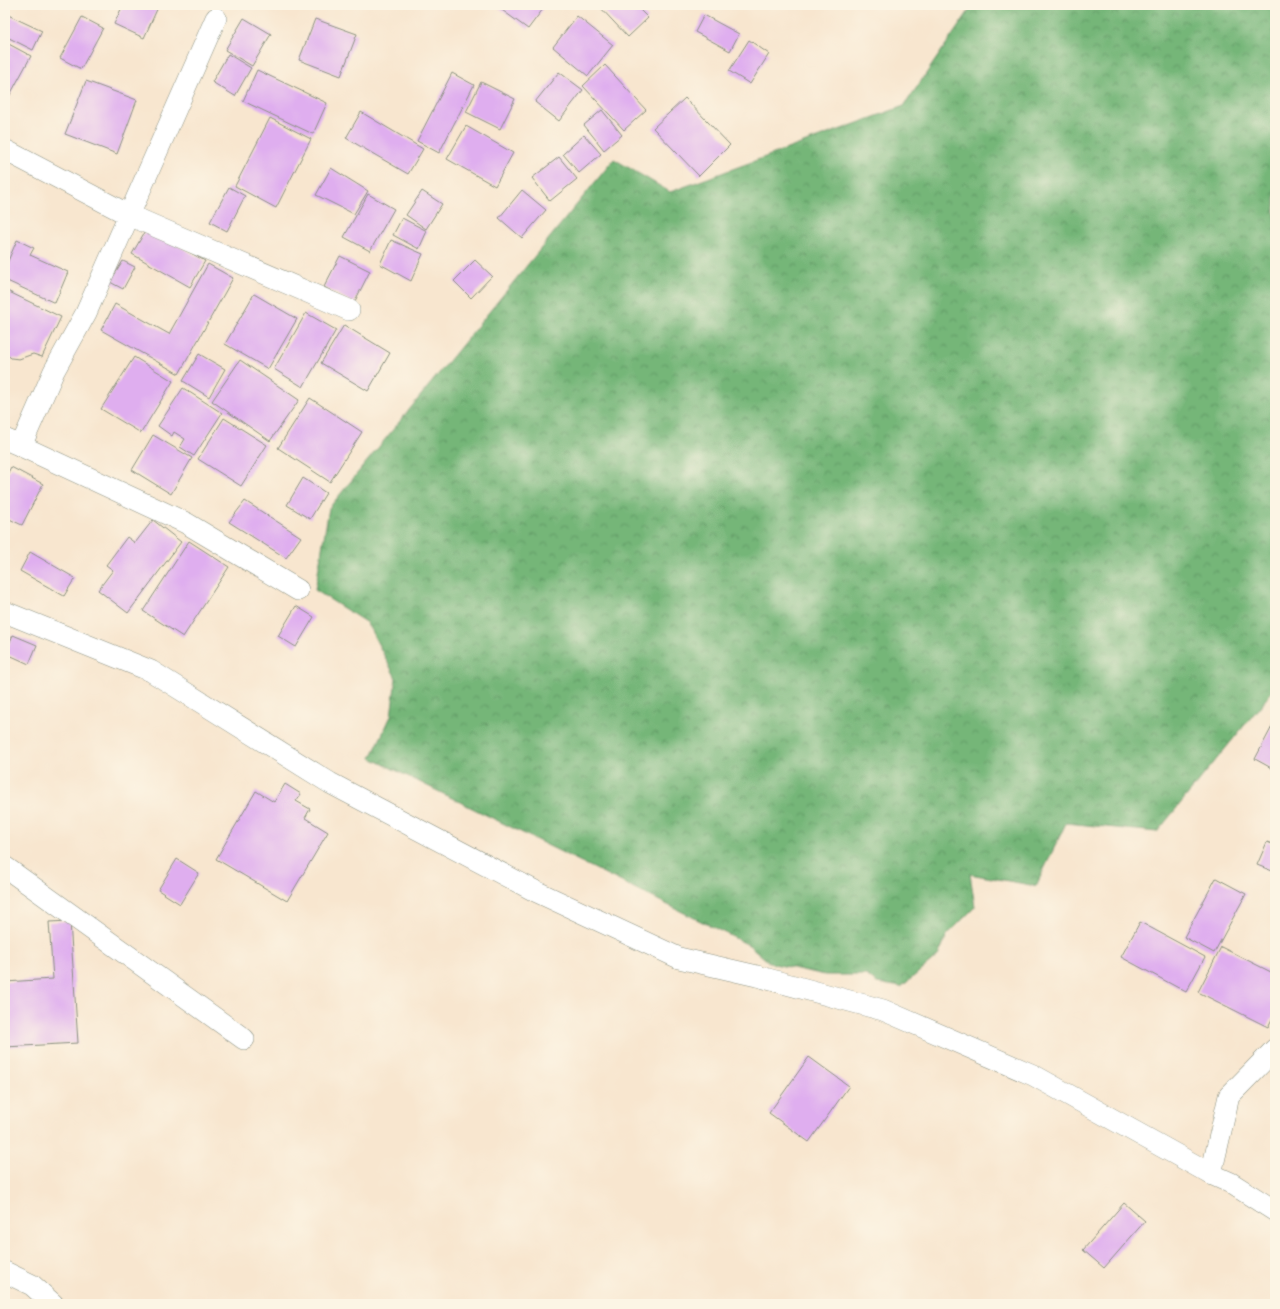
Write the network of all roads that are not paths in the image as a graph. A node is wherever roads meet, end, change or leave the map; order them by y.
1 (216, 18) dead end
2 (5, 150) edge
3 (129, 215) junction
4 (349, 310) dead end
5 (13, 443) edge
6 (298, 590) dead end
7 (5, 612) edge
8 (5, 867) edge
9 (244, 1040) dead end
10 (1275, 1049) edge
11 (1211, 1174) junction
12 (1275, 1211) edge
13 (5, 1272) edge
14 (53, 1304) edge

1 - 3 street
2 - 3 street
3 - 4 street
3 - 5 street
5 - 6 street
7 - 11 street
8 - 9 street
10 - 11 street
11 - 12 street
13 - 14 street

